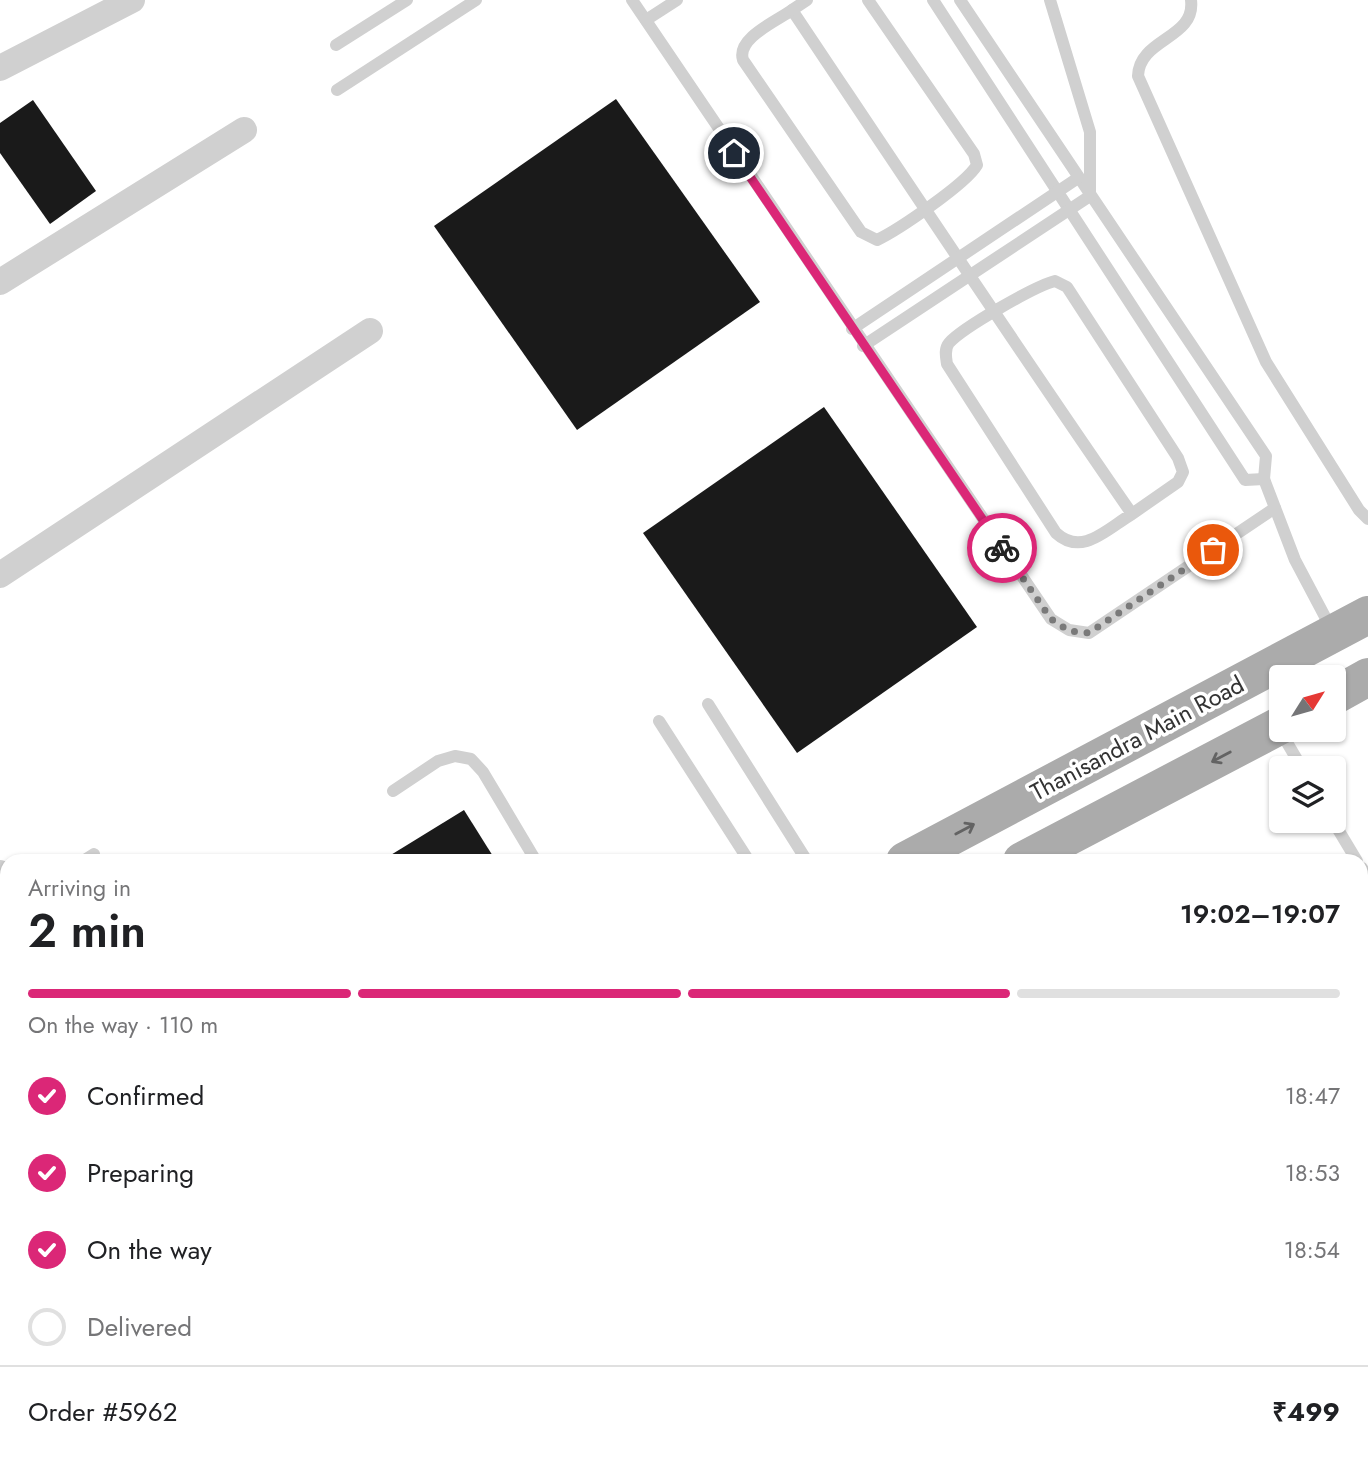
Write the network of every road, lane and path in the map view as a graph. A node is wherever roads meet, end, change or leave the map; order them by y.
1 (132, 0) edge
2 (407, 0) edge
3 (476, 0) edge
4 (632, 0) edge
5 (677, 0) edge
6 (807, 0) edge
7 (868, 0) edge
8 (933, 0) edge
9 (960, 0) edge
10 (1050, 0) edge
11 (1191, 0) edge
12 (792, 10) junction
13 (646, 20) junction
14 (336, 45) dead end
15 (0, 68) edge
16 (337, 90) dead end
17 (244, 130) dead end
18 (1078, 178) junction
19 (1059, 191) junction
20 (1090, 196) junction
21 (924, 208) junction
22 (1070, 209) junction
23 (958, 260) junction
24 (969, 276) junction
25 (0, 282) edge
26 (993, 313) junction
27 (852, 329) junction
28 (370, 331) dead end
29 (863, 346) junction
30 (1264, 479) junction
31 (1275, 508) junction
32 (1132, 514) junction
33 (1368, 519) edge
34 (0, 575) edge
35 (1368, 615) edge
36 (1334, 634) junction
37 (1368, 677) edge
38 (1346, 689) edge
39 (708, 704) dead end
40 (659, 721) dead end
41 (1269, 731) edge
42 (393, 791) dead end
43 (1340, 833) edge
44 (532, 854) edge
45 (744, 854) edge
46 (803, 854) edge
47 (918, 854) edge
48 (1035, 854) edge
49 (1353, 854) edge

1 - 15 street
2 - 14 lane
3 - 16 lane
4 - 13 lane
5 - 13 lane
6 - 12 lane
7 - 21 lane
8 - 19 lane
9 - 18 lane
10 - 20 lane
11 - 33 lane
12 - 21 lane
12 - 21 lane
13 - 27 lane
17 - 25 street
18 - 19 lane
18 - 20 lane
19 - 22 lane
19 - 23 lane
20 - 22 lane
20 - 30 lane
21 - 23 lane
22 - 24 lane
22 - 30 lane
23 - 24 lane
23 - 27 lane
24 - 26 lane
24 - 29 lane
26 - 32 lane
26 - 32 lane
26 - 32 lane
27 - 29 lane
28 - 34 street
29 - 31 lane
30 - 31 lane
31 - 36 lane
35 - 36 main road, Thanisandra Main Road
47 -> 36 main road, Thanisandra Main Road
37 - 38 main road
39 - 46 lane
40 - 45 lane
41 -> 48 main road
42 - 44 lane
43 - 49 lane

